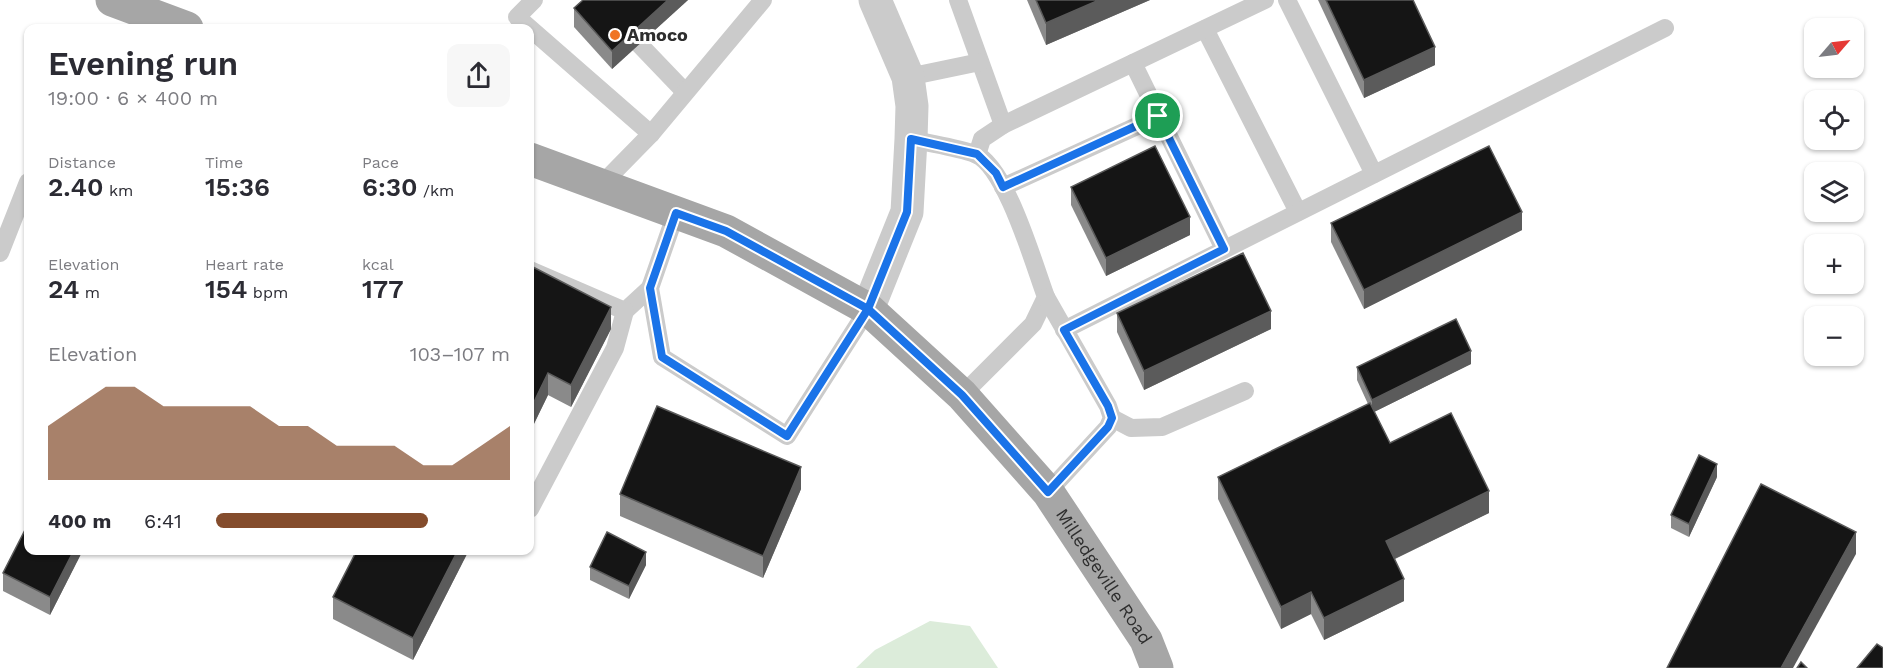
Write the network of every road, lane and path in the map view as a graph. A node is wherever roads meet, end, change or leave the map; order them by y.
1 (112, 0) edge
2 (534, 0) edge
3 (763, 0) edge
4 (875, 0) edge
5 (958, 0) edge
6 (1265, 0) edge
7 (1287, 0) edge
8 (176, 24) edge
9 (525, 24) edge
10 (1665, 28) dead end
11 (1205, 29) junction
12 (534, 32) edge
13 (639, 44) edge
14 (980, 63) junction
15 (1133, 63) junction
16 (908, 77) junction
17 (686, 92) junction
18 (1158, 116) junction
19 (1003, 125) junction
20 (651, 134) junction
21 (911, 139) junction
22 (977, 154) junction
23 (534, 160) edge
24 (1374, 174) junction
25 (601, 185) junction
26 (1003, 187) junction
27 (24, 192) edge
28 (1298, 212) junction
29 (676, 213) junction
30 (1224, 249) junction
31 (0, 253) edge
32 (534, 272) edge
33 (650, 288) junction
34 (1046, 297) junction
35 (868, 309) junction
36 (625, 312) junction
37 (1064, 330) junction
38 (1245, 391) dead end
39 (962, 395) junction
40 (1112, 418) junction
41 (1048, 492) junction
42 (534, 500) edge
43 (1157, 668) edge

1 - 8 main road
2 - 9 lane
3 - 17 lane
4 - 16 street
5 - 14 lane
6 - 11 lane
7 - 24 lane
10 - 24 lane
11 - 15 lane
11 - 28 lane
12 - 20 lane
13 - 17 lane
14 - 16 lane
14 - 19 lane
15 - 18 lane
15 - 19 lane
16 - 21 street
17 - 20 lane
18 - 26 lane
18 - 30 lane
19 - 22 lane
20 - 25 lane
21 - 22 lane
21 - 35 street
22 - 26 lane
23 - 25 main road, Milledgeville Road
24 - 28 lane
25 - 29 main road, Milledgeville Road
26 - 34 lane
27 - 31 lane
28 - 30 lane
29 - 33 lane
29 - 35 main road, Milledgeville Road
30 - 37 lane
32 - 36 lane
33 - 35 lane
33 - 36 lane
34 - 37 lane
34 - 39 lane
35 - 39 main road, Milledgeville Road
36 - 42 lane
37 - 40 lane
38 - 40 lane
39 - 41 main road, Milledgeville Road
40 - 41 lane
41 - 43 main road, Milledgeville Road

